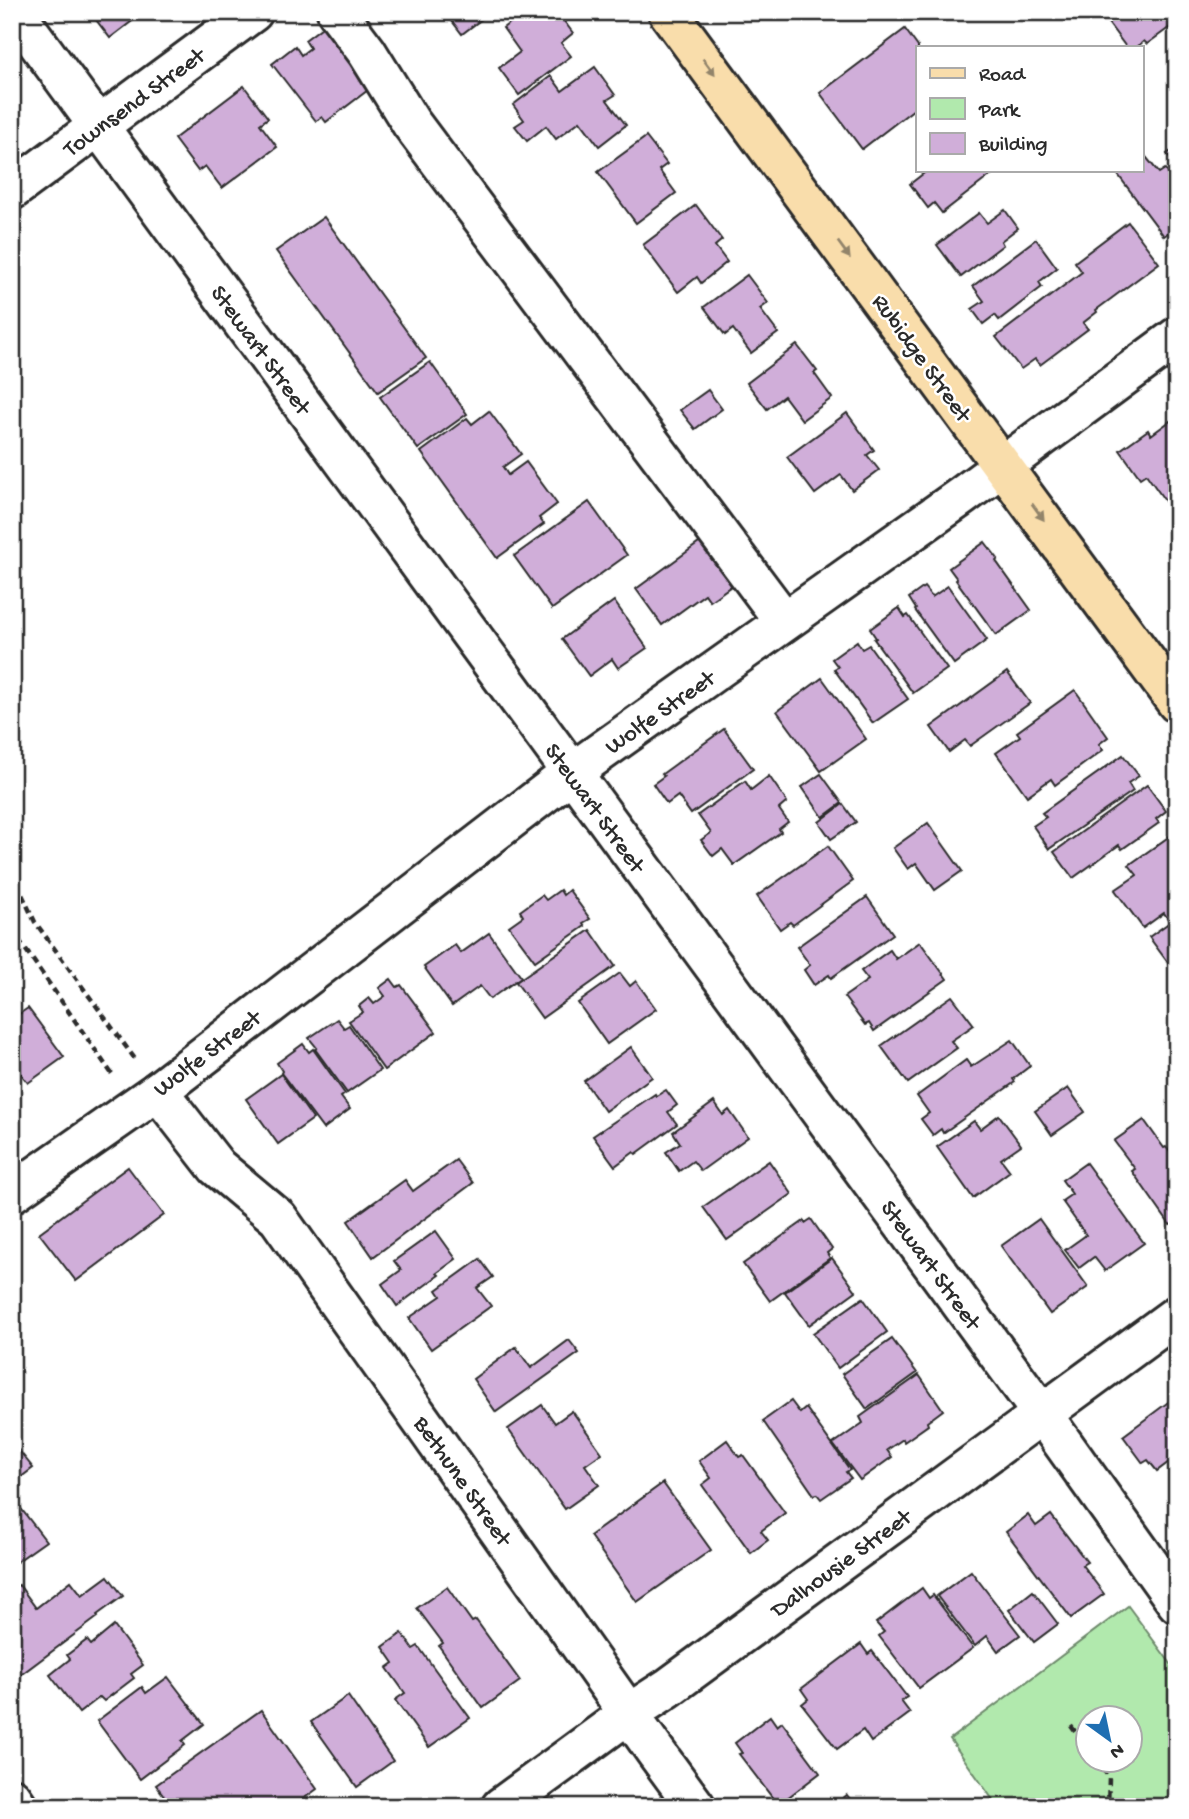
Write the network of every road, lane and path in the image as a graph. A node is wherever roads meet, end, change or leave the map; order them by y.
1 (15, 12) edge
2 (253, 12) edge
3 (337, 12) edge
4 (668, 12) edge
5 (99, 126) junction
6 (12, 190) edge
7 (1177, 337) edge
8 (1003, 465) junction
9 (784, 621) junction
10 (1177, 703) edge
11 (571, 773) junction
12 (12, 873) edge
13 (12, 930) edge
14 (145, 1098) junction
15 (12, 1193) edge
16 (1177, 1315) edge
17 (1042, 1415) junction
18 (1177, 1603) edge
19 (628, 1714) junction
20 (1071, 1726) dead end
21 (1074, 1730) edge
22 (1106, 1773) edge
23 (12, 1798) edge
24 (1177, 1802) edge
25 (19, 1807) edge
26 (501, 1807) edge
27 (696, 1807) edge
28 (1108, 1807) edge
29 (1171, 1807) edge

1 - 5 street, Stewart Street
2 - 5 street, Townsend Street
3 - 9 street
4 -> 8 main road, Rubidge Street
5 - 6 street, Townsend Street
5 - 11 street, Stewart Street
7 - 8 street, Wolfe Street
8 - 9 street, Wolfe Street
8 -> 10 main road, Rubidge Street
9 - 11 street, Wolfe Street
11 - 14 street, Wolfe Street
11 - 17 street, Stewart Street
12 - 14 path
13 - 14 path
14 - 15 street, Wolfe Street
14 - 19 street, Bethune Street
16 - 17 street, Dalhousie Street
17 - 18 street, Stewart Street
17 - 19 street, Dalhousie Street
19 - 26 street, Dalhousie Street
19 - 27 street, Bethune Street
20 - 21 path
22 - 28 path
23 - 25 street
24 - 29 path

